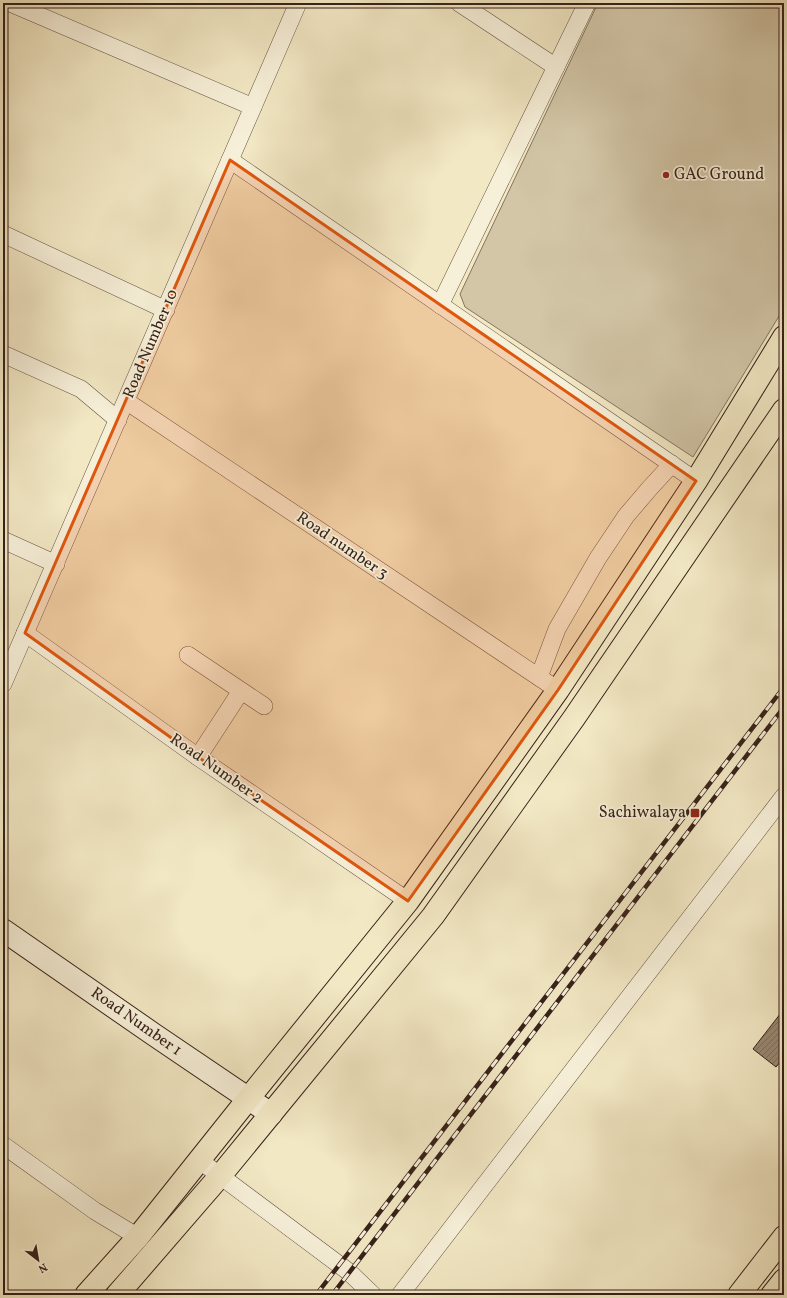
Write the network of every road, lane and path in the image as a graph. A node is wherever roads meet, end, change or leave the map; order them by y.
1 (10, 3) edge
2 (298, 3) edge
3 (459, 3) edge
4 (587, 3) edge
5 (556, 67) junction
6 (253, 107) junction
7 (230, 160) junction
8 (3, 234) edge
9 (440, 305) junction
10 (166, 310) junction
11 (784, 337) edge
12 (3, 354) edge
13 (126, 401) junction
14 (784, 410) edge
15 (118, 420) junction
16 (672, 464) junction
17 (696, 481) junction
18 (3, 540) edge
19 (56, 564) junction
20 (25, 633) junction
21 (188, 655) dead end
22 (539, 677) junction
23 (3, 684) edge
24 (558, 690) junction
25 (241, 691) junction
26 (264, 706) dead end
27 (198, 757) junction
28 (784, 796) edge
29 (408, 901) junction
30 (3, 930) edge
31 (248, 1099) junction
32 (270, 1114) junction
33 (3, 1145) edge
34 (200, 1160) junction
35 (220, 1176) junction
36 (138, 1237) junction
37 (784, 1237) edge
38 (784, 1280) edge
39 (86, 1295) edge
40 (117, 1295) edge
41 (373, 1295) edge
42 (400, 1295) edge
43 (739, 1295) edge
44 (772, 1295) edge

1 - 6 street
2 - 6 street, Road Number 10
3 - 5 street
4 - 5 street
5 - 9 street
6 - 7 street, Road Number 10
7 - 9 street
7 - 10 street, Road Number 10
8 - 10 street
9 - 16 street
10 - 13 street, Road Number 10
11 - 17 main road
12 - 15 street
13 - 15 street, Road Number 10
13 - 22 street, Road number 3
14 - 32 main road
15 - 19 street, Road Number 10
16 - 17 street
16 - 22 street
17 - 24 main road
18 - 19 street
19 - 20 street, Road Number 10
20 - 23 street, Road Number 10
20 - 27 street, Road Number 2
21 - 25 street
22 - 24 street, Road number 3
24 - 29 main road
25 - 26 street
25 - 27 street
27 - 29 street, Road Number 2
28 - 42 street
29 - 31 main road
30 - 31 street, Road Number 1
31 - 32 street, Road Number 1
31 - 34 main road
32 - 35 main road
33 - 36 street
34 - 35 street
34 - 36 main road
35 - 40 main road
35 - 41 street
36 - 39 main road
37 - 43 main road
38 - 44 main road

